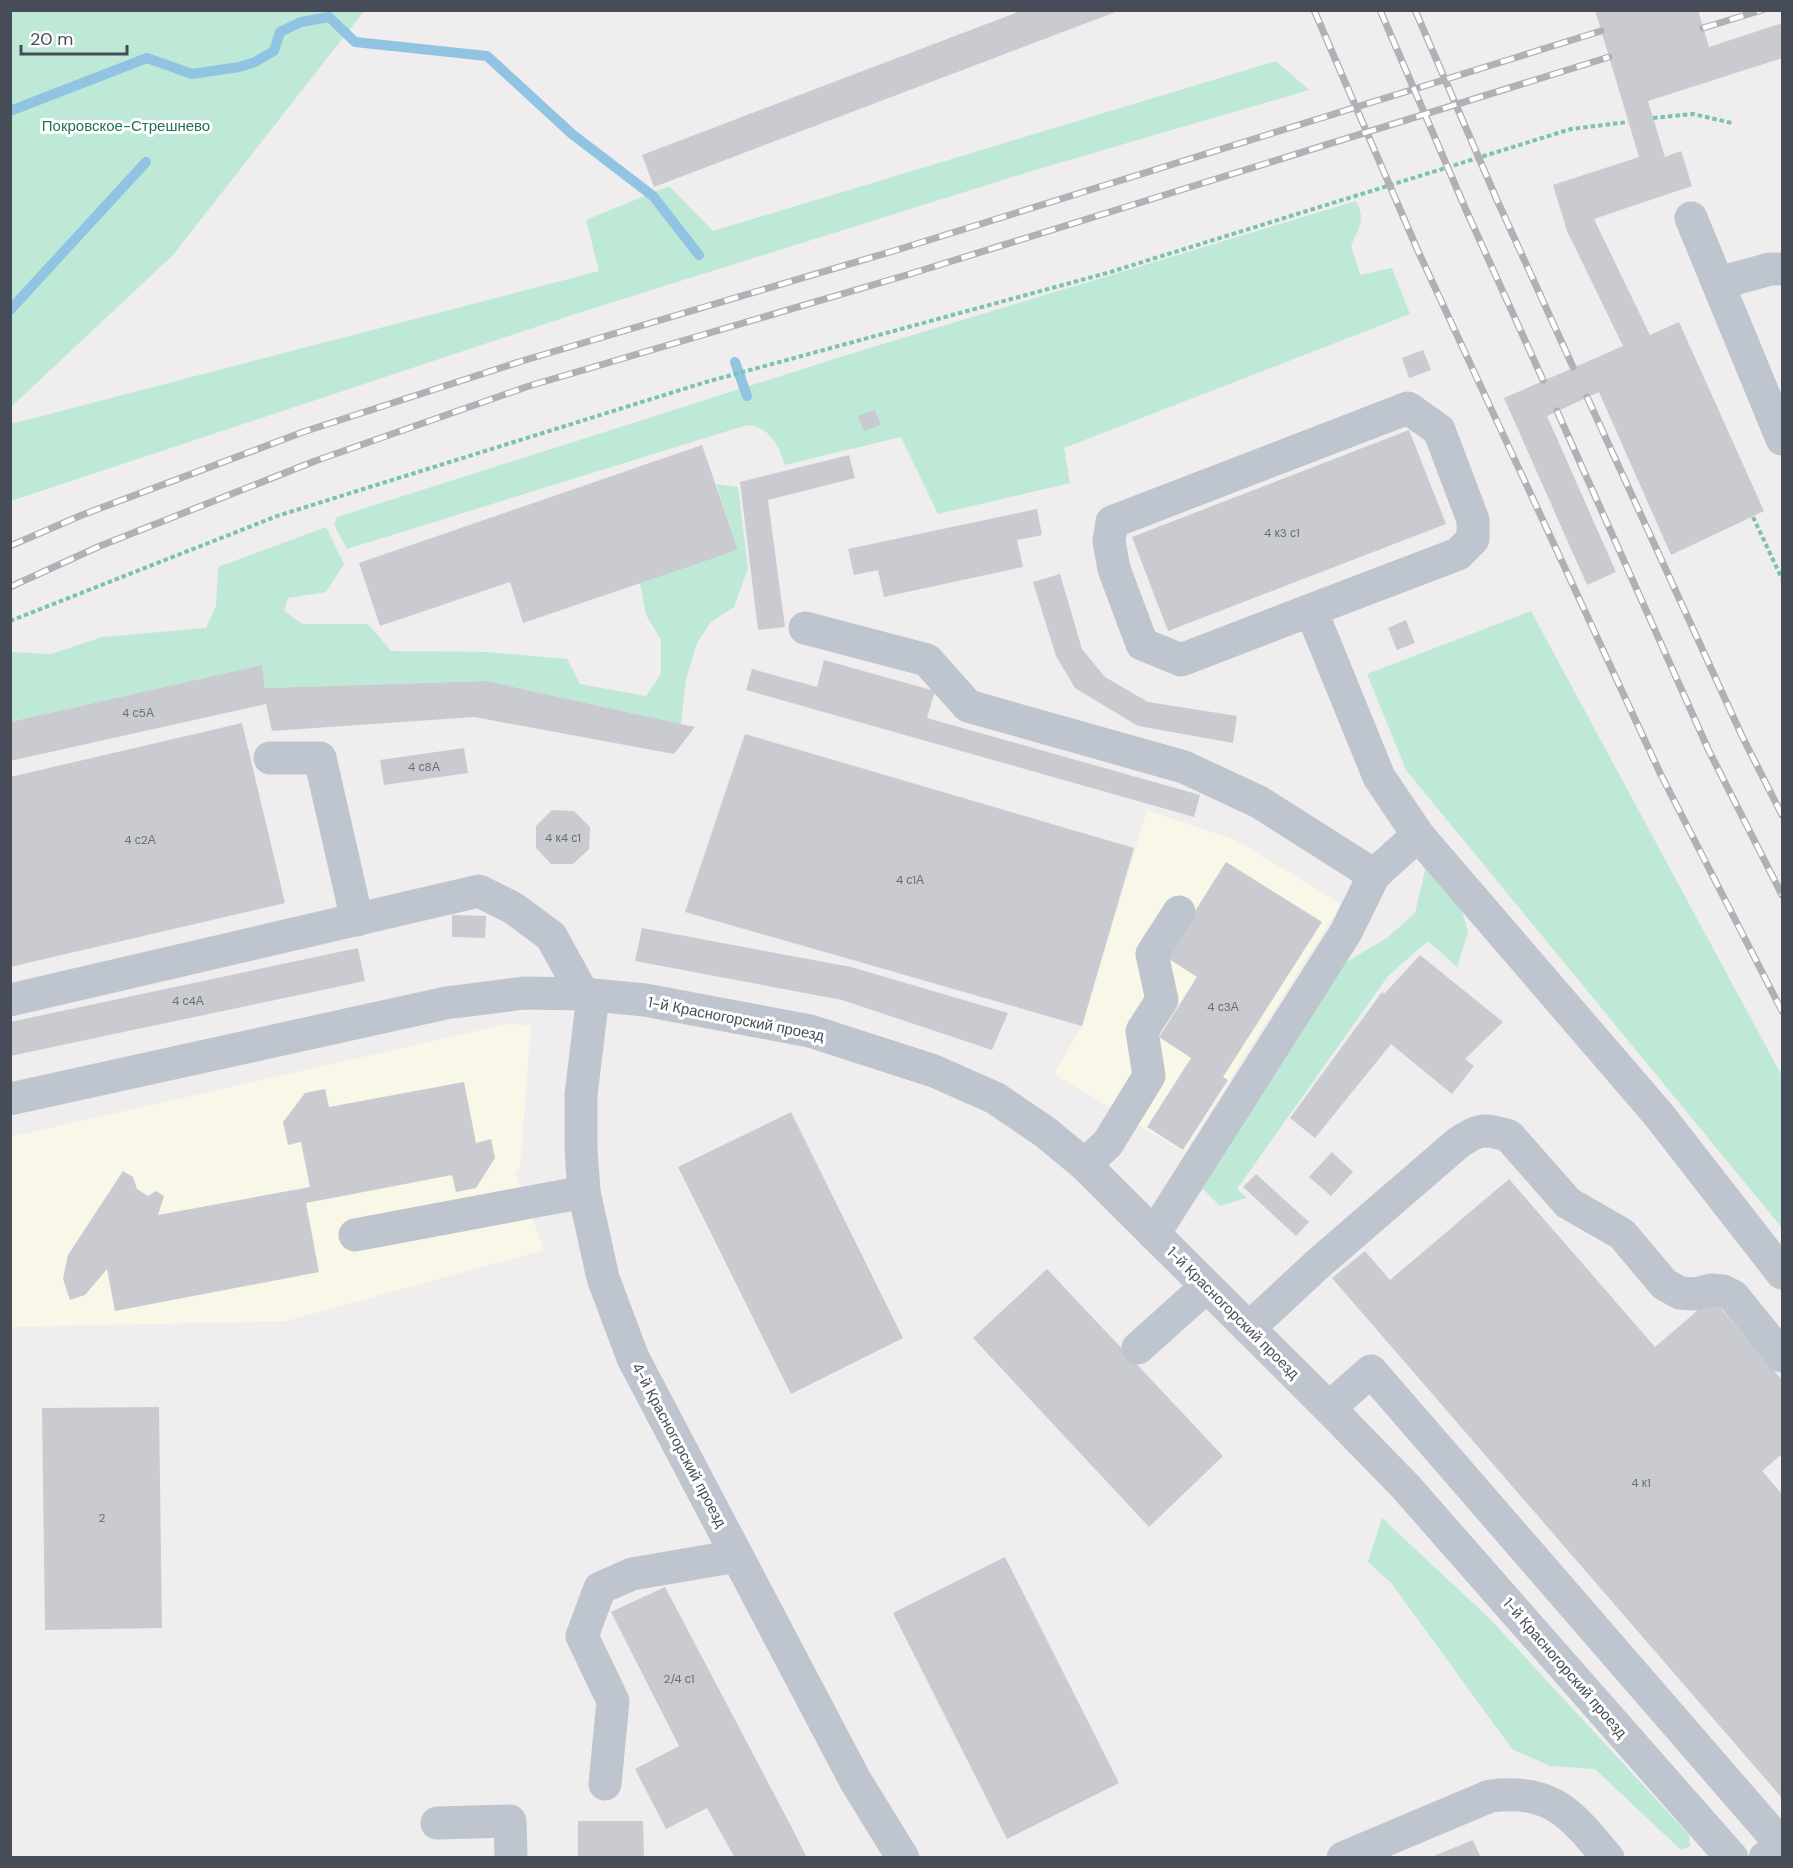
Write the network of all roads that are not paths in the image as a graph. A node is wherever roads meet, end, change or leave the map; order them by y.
1 (1691, 218) dead end
2 (1782, 269) edge
3 (1719, 283) junction
4 (1782, 439) edge
5 (1311, 610) junction
6 (805, 628) dead end
7 (270, 758) dead end
8 (1418, 835) junction
9 (1374, 875) junction
10 (1179, 912) dead end
11 (357, 920) junction
12 (588, 995) junction
13 (10, 1000) edge
14 (10, 1099) edge
15 (1085, 1166) junction
16 (584, 1191) junction
17 (1154, 1234) junction
18 (355, 1235) dead end
19 (1782, 1273) edge
20 (1206, 1287) junction
21 (1249, 1328) junction
22 (1138, 1348) dead end
23 (1782, 1356) edge
24 (1329, 1408) junction
25 (738, 1556) junction
26 (605, 1784) dead end
27 (437, 1822) dead end
28 (511, 1857) edge
29 (903, 1857) edge
30 (1343, 1857) edge
31 (1608, 1857) edge
32 (1732, 1857) edge
33 (1765, 1857) edge

1 - 3 street
2 - 3 street
3 - 4 street
5 - 5 street
5 - 8 street
6 - 9 street
7 - 11 street
8 - 9 street
8 - 19 street
9 - 17 street
10 - 15 street
11 - 12 street
11 - 13 street
12 - 14 street, 1-й Красногорский проезд
12 - 15 street, 1-й Красногорский проезд
12 - 16 street, 4-й Красногорский проезд
15 - 17 street, 1-й Красногорский проезд
16 - 18 street
16 - 25 street, 4-й Красногорский проезд
17 - 20 street, 1-й Красногорский проезд
20 - 21 street, 1-й Красногорский проезд
20 - 22 street
21 - 23 street
21 - 24 street, 1-й Красногорский проезд
24 - 32 street, 1-й Красногорский проезд
24 - 33 street
25 - 26 street
25 - 29 street, 4-й Красногорский проезд
27 - 28 street
30 - 31 street

